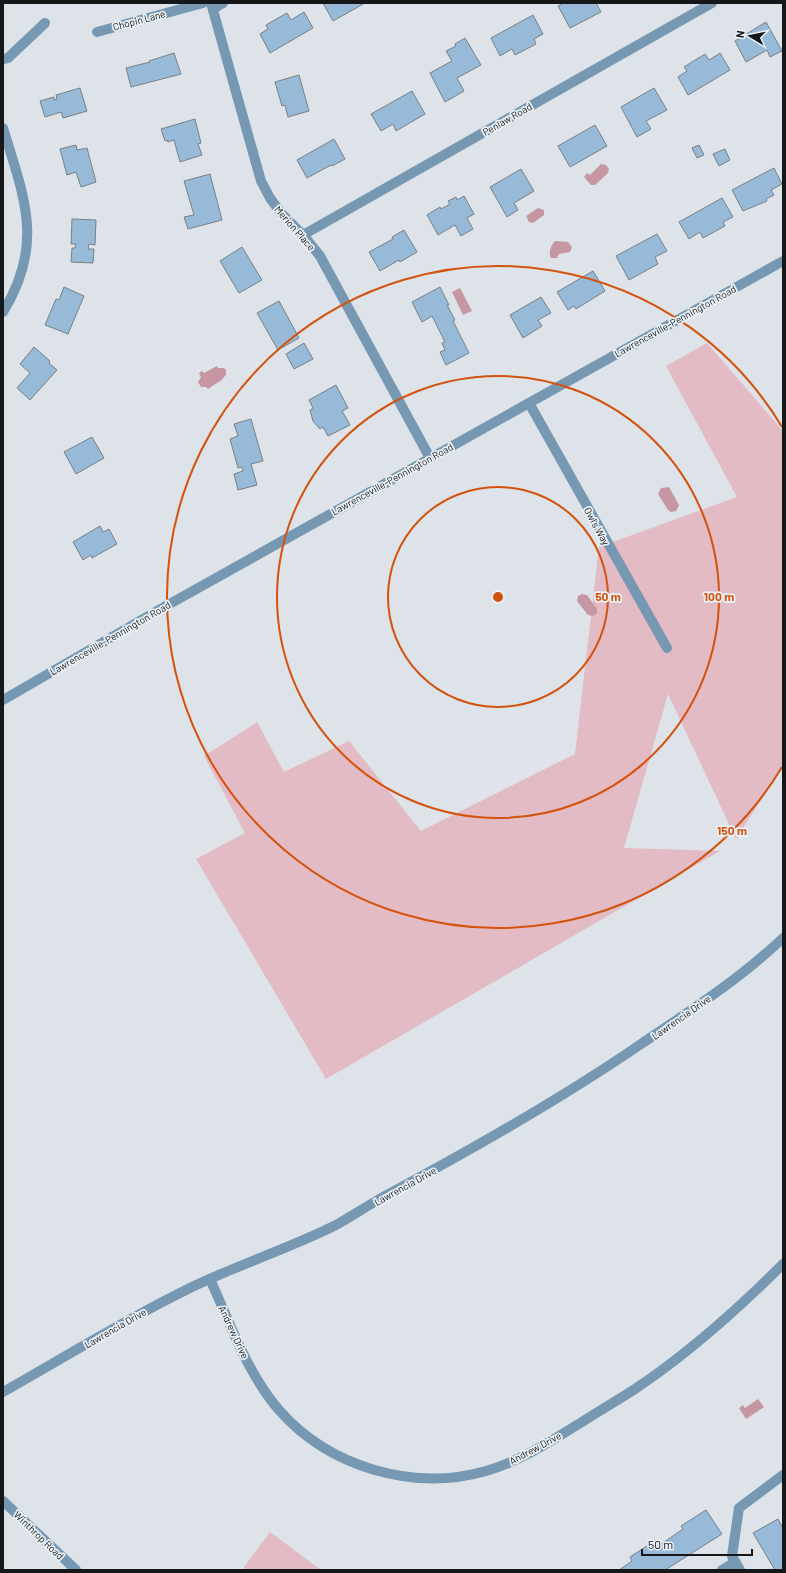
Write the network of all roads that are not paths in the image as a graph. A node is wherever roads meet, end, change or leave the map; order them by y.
1 (203, 3) edge
2 (223, 3) edge
3 (712, 3) edge
4 (212, 6) edge
5 (45, 23) dead end
6 (97, 32) dead end
7 (3, 59) edge
8 (3, 128) edge
9 (303, 235) junction
10 (783, 261) edge
11 (3, 312) edge
12 (529, 403) junction
13 (430, 458) junction
14 (667, 648) dead end
15 (3, 700) edge
16 (783, 938) edge
17 (783, 1264) edge
18 (210, 1279) junction
19 (3, 1392) edge
20 (783, 1475) edge
21 (3, 1501) edge
22 (738, 1566) edge
23 (76, 1570) edge
24 (722, 1570) edge

1 - 6 street, Chopin Lane
2 - 4 street
3 - 9 street, Penlaw Road
4 - 9 street, Merion Place
5 - 7 street
8 - 11 street
9 - 13 street, Merion Place
10 - 12 street, Lawrenceville-Pennington Road
12 - 13 street, Lawrenceville-Pennington Road
12 - 14 street, Owl's Way
13 - 15 street, Lawrenceville-Pennington Road
16 - 18 street, Lawrencia Drive
17 - 18 street, Andrew Drive
18 - 19 street, Lawrencia Drive
20 - 22 street
21 - 23 street, Winthrop Road
22 - 24 street

